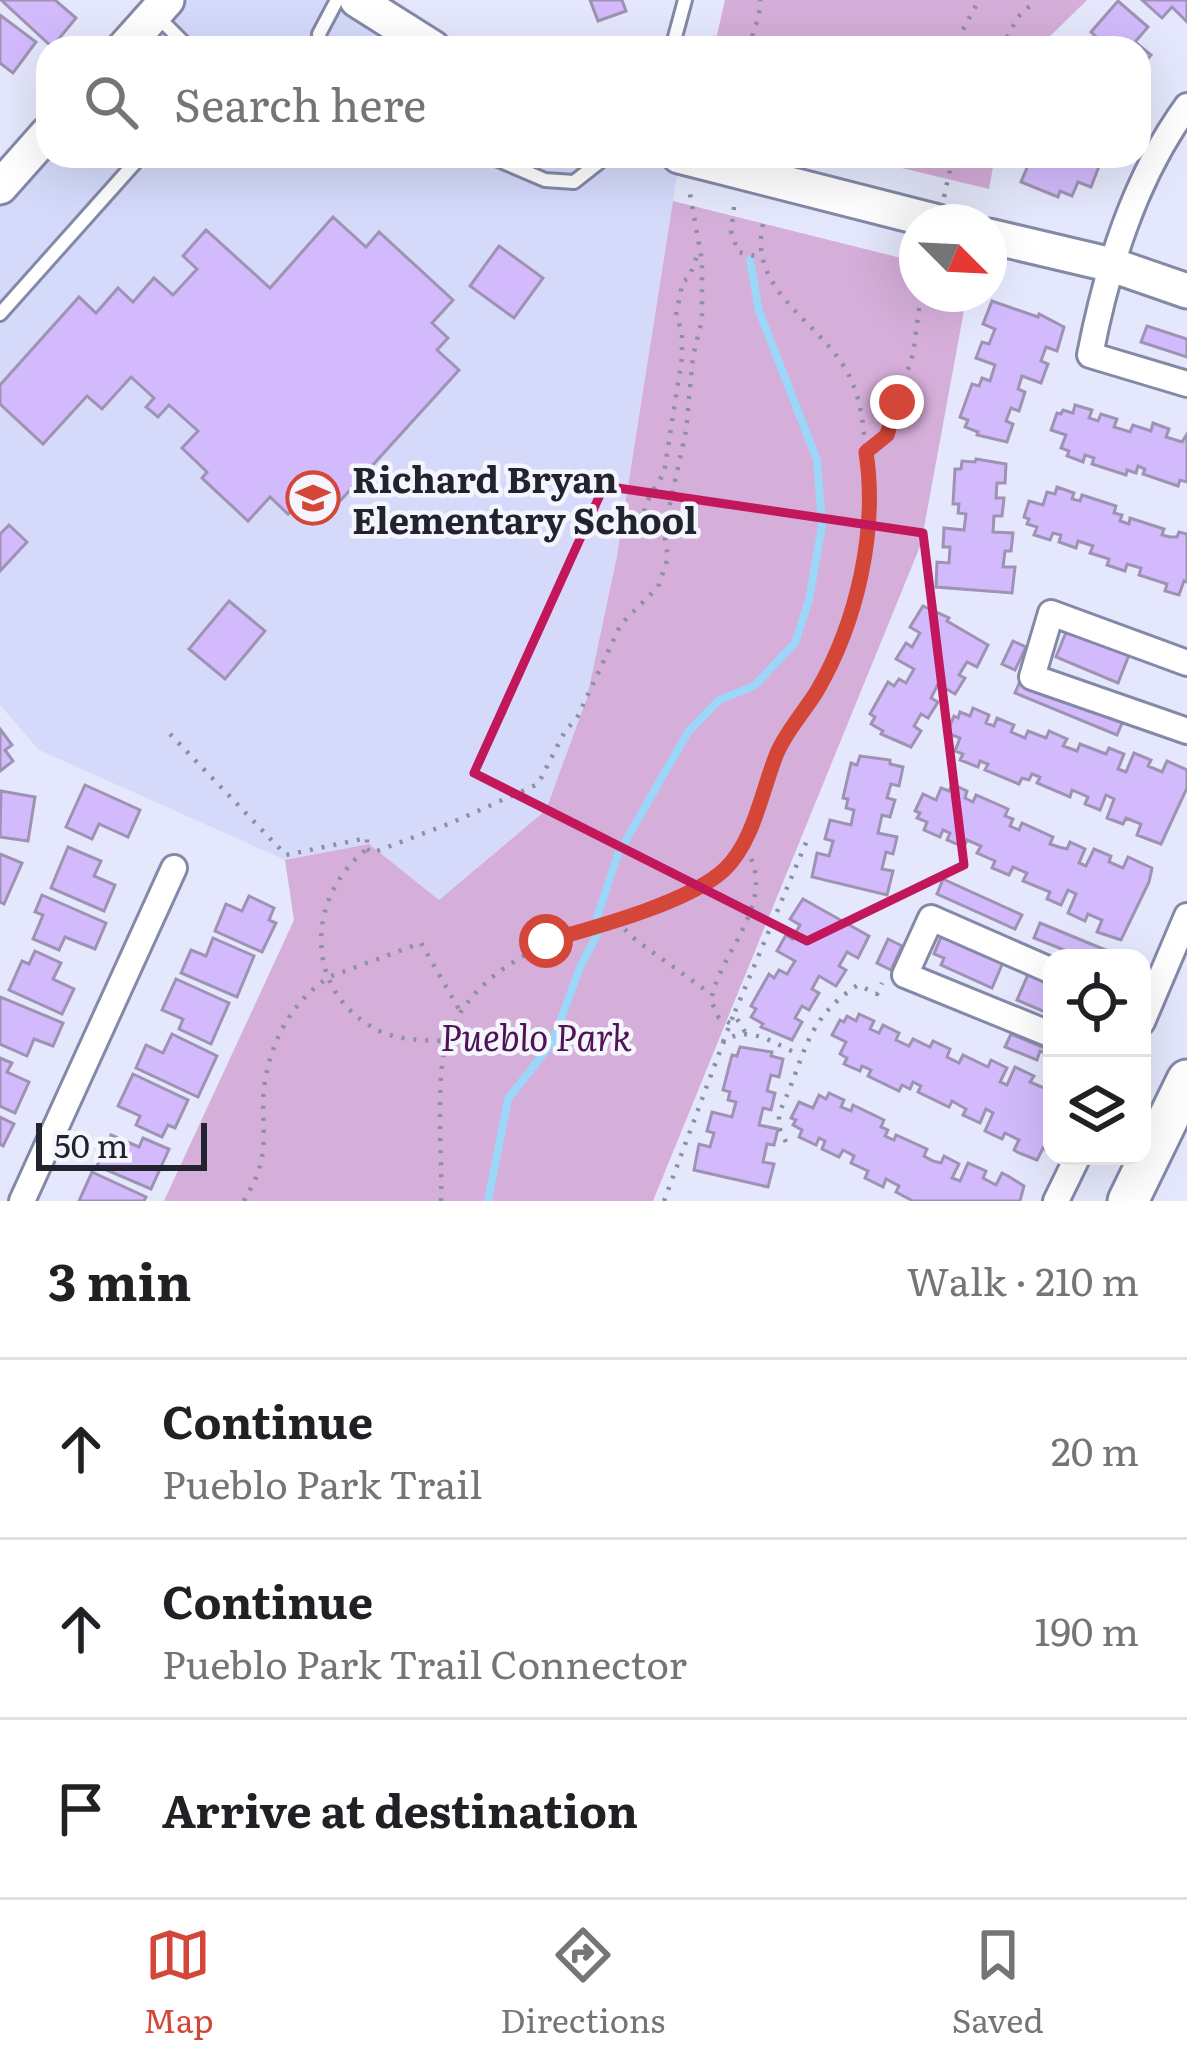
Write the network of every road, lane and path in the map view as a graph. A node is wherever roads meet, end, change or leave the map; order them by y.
1 (337, 0) edge
2 (358, 0) edge
3 (685, 0) edge
4 (760, 0) edge
5 (979, 0) edge
6 (1036, 0) edge
7 (161, 7) edge
8 (135, 36) edge
9 (181, 36) edge
10 (319, 36) edge
11 (414, 36) edge
12 (675, 36) edge
13 (751, 36) edge
14 (960, 36) edge
15 (1007, 36) edge
16 (1187, 106) edge
17 (36, 146) edge
18 (1151, 167) edge
19 (130, 168) edge
20 (517, 168) edge
21 (592, 168) edge
22 (741, 168) edge
23 (950, 168) edge
24 (1150, 168) edge
25 (0, 187) edge
26 (690, 194) dead end
27 (926, 204) edge
28 (942, 204) edge
29 (734, 207) dead end
30 (763, 224) dead end
31 (1007, 240) edge
32 (699, 250) junction
33 (760, 256) junction
34 (1112, 266) junction
35 (1177, 283) edge
36 (921, 312) edge
37 (0, 314) edge
38 (1187, 384) edge
39 (866, 452) junction
40 (636, 534) dead end
41 (1187, 663) edge
42 (1187, 730) edge
43 (170, 734) dead end
44 (808, 838) dead end
45 (368, 849) junction
46 (740, 852) junction
47 (174, 868) dead end
48 (1187, 916) edge
49 (614, 920) junction
50 (1043, 967) edge
51 (905, 975) junction
52 (328, 976) junction
53 (711, 994) junction
54 (1151, 999) edge
55 (462, 1013) junction
56 (734, 1014) junction
57 (728, 1022) junction
58 (1043, 1031) edge
59 (745, 1032) junction
60 (446, 1041) junction
61 (723, 1043) junction
62 (800, 1055) junction
63 (1187, 1080) edge
64 (786, 1142) dead end
65 (1074, 1165) edge
66 (22, 1201) edge
67 (244, 1201) edge
68 (441, 1201) edge
69 (664, 1201) edge
70 (1056, 1201) edge
71 (1128, 1201) edge

1 - 10 lane
2 - 11 street
3 - 12 lane
4 - 13 path
5 - 14 path
6 - 15 path
7 - 8 street
7 - 9 lane
16 - 18 street
17 - 25 street
19 - 37 lane
20 - 21 lane
22 - 27 street
23 - 28 path
24 - 34 street
26 - 32 path
29 - 33 path
30 - 33 path
31 - 34 street
32 - 40 path
32 - 45 path
33 - 39 path
34 - 35 street
34 - 38 street
36 - 39 path
39 - 46 path
41 - 42 street
43 - 45 path
44 - 56 path
45 - 52 path
46 - 49 path
46 - 53 path
47 - 66 street
48 - 54 street
49 - 53 path
49 - 55 path
50 - 51 street
51 - 58 street
51 - 62 path
52 - 55 path
52 - 60 path
52 - 67 path
53 - 57 path
55 - 60 path
56 - 57 path
56 - 59 path
57 - 61 path
59 - 61 path
59 - 62 path
60 - 68 path
61 - 69 path
62 - 64 path
63 - 71 main road
65 - 70 street

